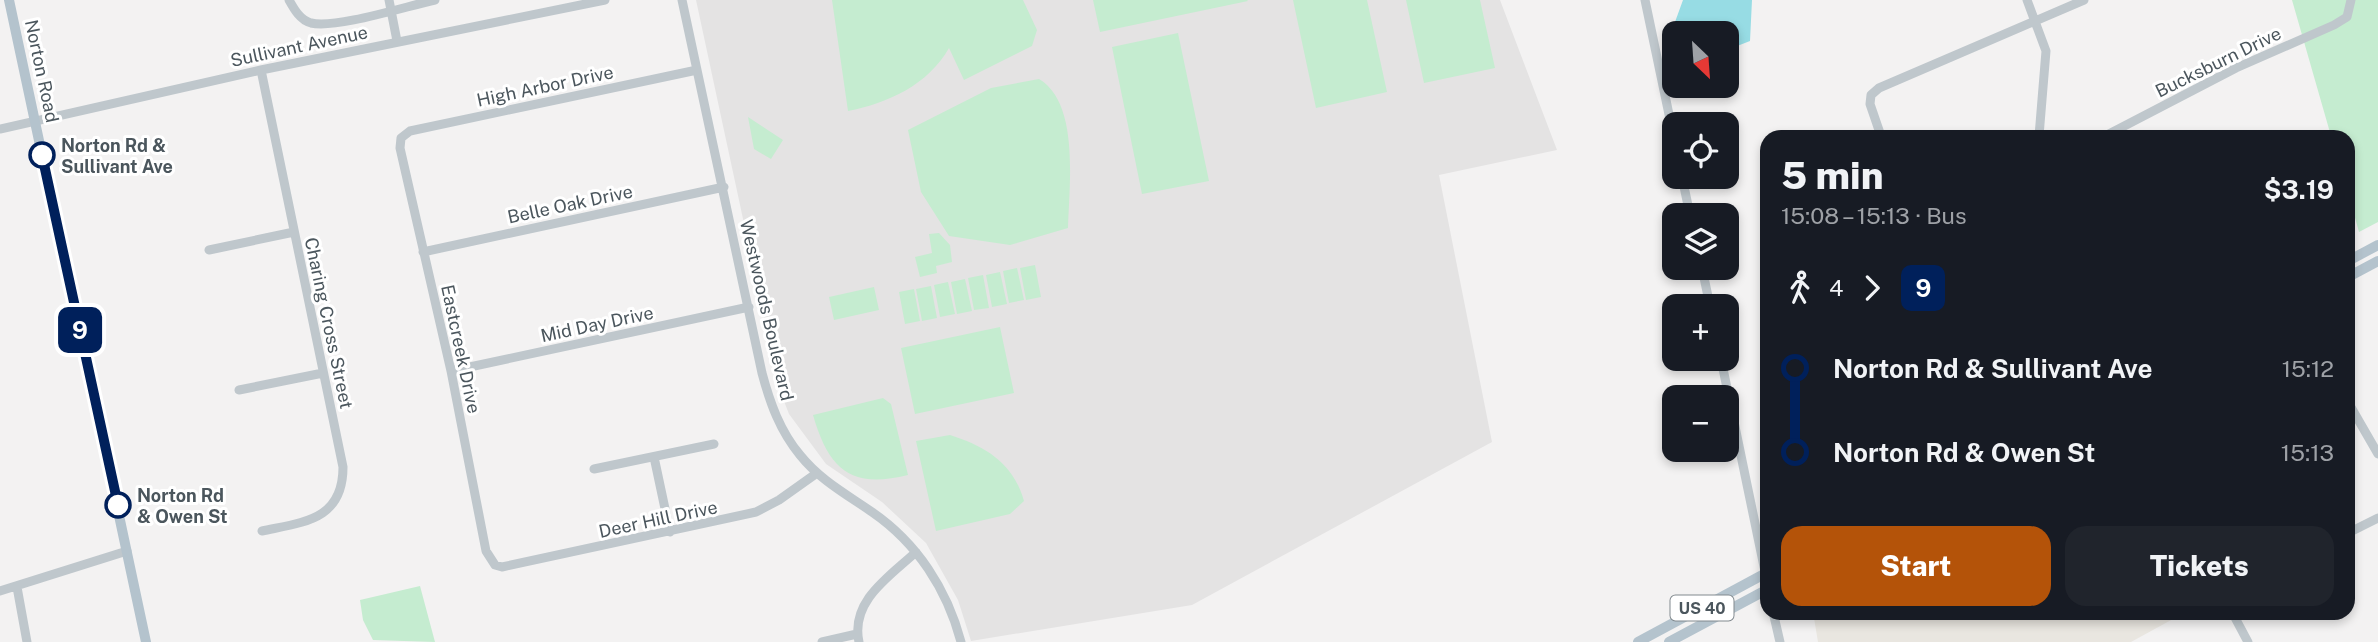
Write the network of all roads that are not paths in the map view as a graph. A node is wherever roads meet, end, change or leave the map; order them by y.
1 (9, 0) edge
2 (289, 0) edge
3 (435, 0) edge
4 (605, 0) edge
5 (682, 0) edge
6 (1645, 0) edge
7 (2027, 0) edge
8 (2084, 0) edge
9 (2351, 0) edge
10 (390, 5) edge
11 (2036, 20) junction
12 (397, 41) junction
13 (261, 70) junction
14 (697, 70) junction
15 (1668, 112) edge
16 (35, 122) junction
17 (0, 129) edge
18 (1879, 130) edge
19 (2040, 130) edge
20 (2117, 130) edge
21 (401, 138) joint
22 (724, 187) junction
23 (294, 232) junction
24 (2378, 245) edge
25 (209, 250) dead end
26 (423, 252) junction
27 (2355, 257) edge
28 (2378, 261) edge
29 (2355, 273) edge
30 (749, 307) junction
31 (1724, 371) edge
32 (451, 372) junction
33 (324, 373) junction
34 (239, 390) dead end
35 (2355, 414) edge
36 (714, 444) dead end
37 (2378, 454) edge
38 (654, 457) junction
39 (594, 469) dead end
40 (817, 473) junction
41 (2378, 518) edge
42 (2355, 530) edge
43 (262, 531) dead end
44 (670, 532) junction
45 (1760, 544) edge
46 (127, 551) junction
47 (916, 552) junction
48 (495, 565) joint
49 (1760, 576) edge
50 (17, 587) junction
51 (0, 591) edge
52 (1760, 591) edge
53 (1775, 620) edge
54 (2236, 620) edge
55 (858, 638) edge
56 (27, 642) edge
57 (146, 642) edge
58 (822, 642) edge
59 (961, 642) edge
60 (1638, 642) edge
61 (1669, 642) edge
62 (1780, 642) edge
63 (2248, 642) edge

1 - 16 main road, Norton Road
2 - 10 street
3 - 10 street
4 - 12 street, Sullivant Avenue
5 - 14 street, Westwoods Boulevard
6 - 15 street
7 - 11 street
8 - 11 street
9 - 20 street, Bucksburn Drive
10 - 12 street
11 - 18 street
11 - 19 street
12 - 13 street, Sullivant Avenue
13 - 16 street, Sullivant Avenue
13 - 23 street, Charing Cross Street
14 - 21 street, High Arbor Drive
14 - 22 street, Westwoods Boulevard
16 - 17 street, Sullivant Avenue
16 - 46 main road, Norton Road
21 - 26 street, Eastcreek Drive
22 - 26 street, Belle Oak Drive
22 - 30 street, Westwoods Boulevard
23 - 25 street
23 - 33 street, Charing Cross Street
24 - 27 main road
26 - 32 street, Eastcreek Drive
28 - 29 main road
30 - 32 street, Mid Day Drive
30 - 40 street, Westwoods Boulevard
31 - 45 street
32 - 48 street, Eastcreek Drive
33 - 34 street
33 - 43 street, Charing Cross Street
35 - 37 street
36 - 38 street
38 - 39 street
38 - 44 street
40 - 44 street, Deer Hill Drive
40 - 47 street, Westwoods Boulevard
41 - 42 street
44 - 48 street, Deer Hill Drive
46 - 50 street
46 - 57 main road, Norton Road
47 - 55 street
47 - 59 street, Westwoods Boulevard
49 - 60 main road, US 40
50 - 51 street
50 - 56 street
52 - 61 main road, US 40
53 - 62 street
54 - 63 street
55 - 58 street

